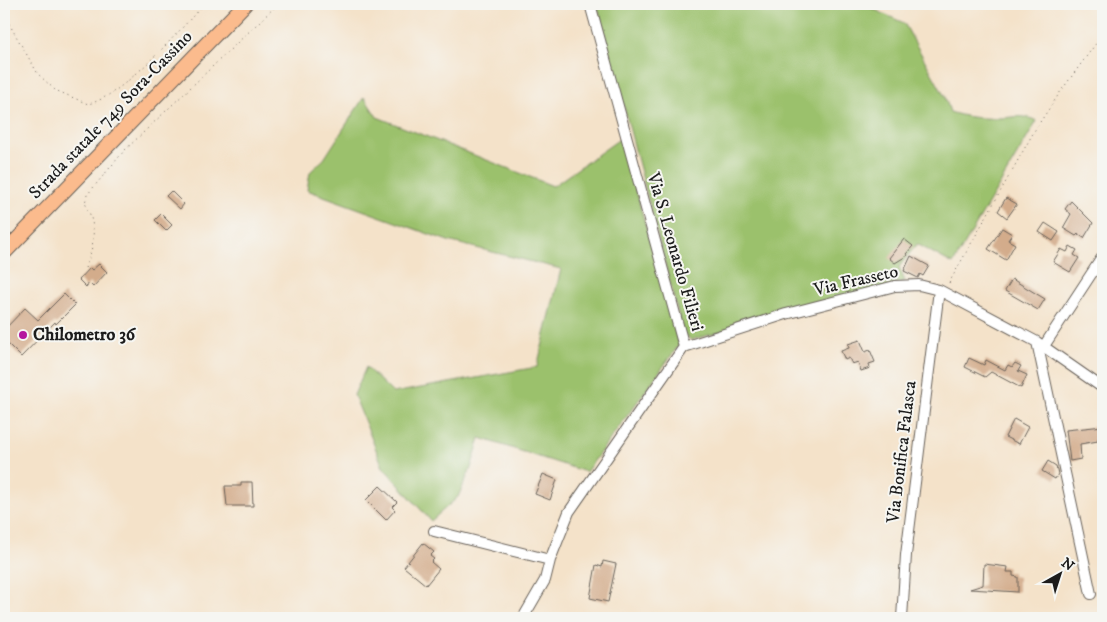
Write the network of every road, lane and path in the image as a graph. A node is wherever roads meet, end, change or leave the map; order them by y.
1 (204, 4) edge
2 (245, 4) edge
3 (278, 4) edge
4 (590, 4) edge
5 (4, 15) edge
6 (1103, 34) edge
7 (4, 253) edge
8 (1103, 256) edge
9 (85, 268) dead end
10 (941, 291) junction
11 (1040, 344) junction
12 (684, 347) junction
13 (1103, 388) edge
14 (434, 531) dead end
15 (550, 560) junction
16 (1091, 594) dead end
17 (523, 618) edge
18 (902, 618) edge

1 - 5 path
2 - 7 highway, Strada statale 749 Sora-Cassino
3 - 9 path
4 - 12 street, Via S. Leonardo Filieri
6 - 10 path
8 - 11 street
10 - 11 street, Via Frasseto
10 - 12 street, Via Frasseto
10 - 18 street, Via Bonifica Falasca
11 - 13 street, Via Frasseto
11 - 16 street
12 - 15 street, Via S. Leonardo Filieri
14 - 15 street
15 - 17 street, Via S. Leonardo Filieri

